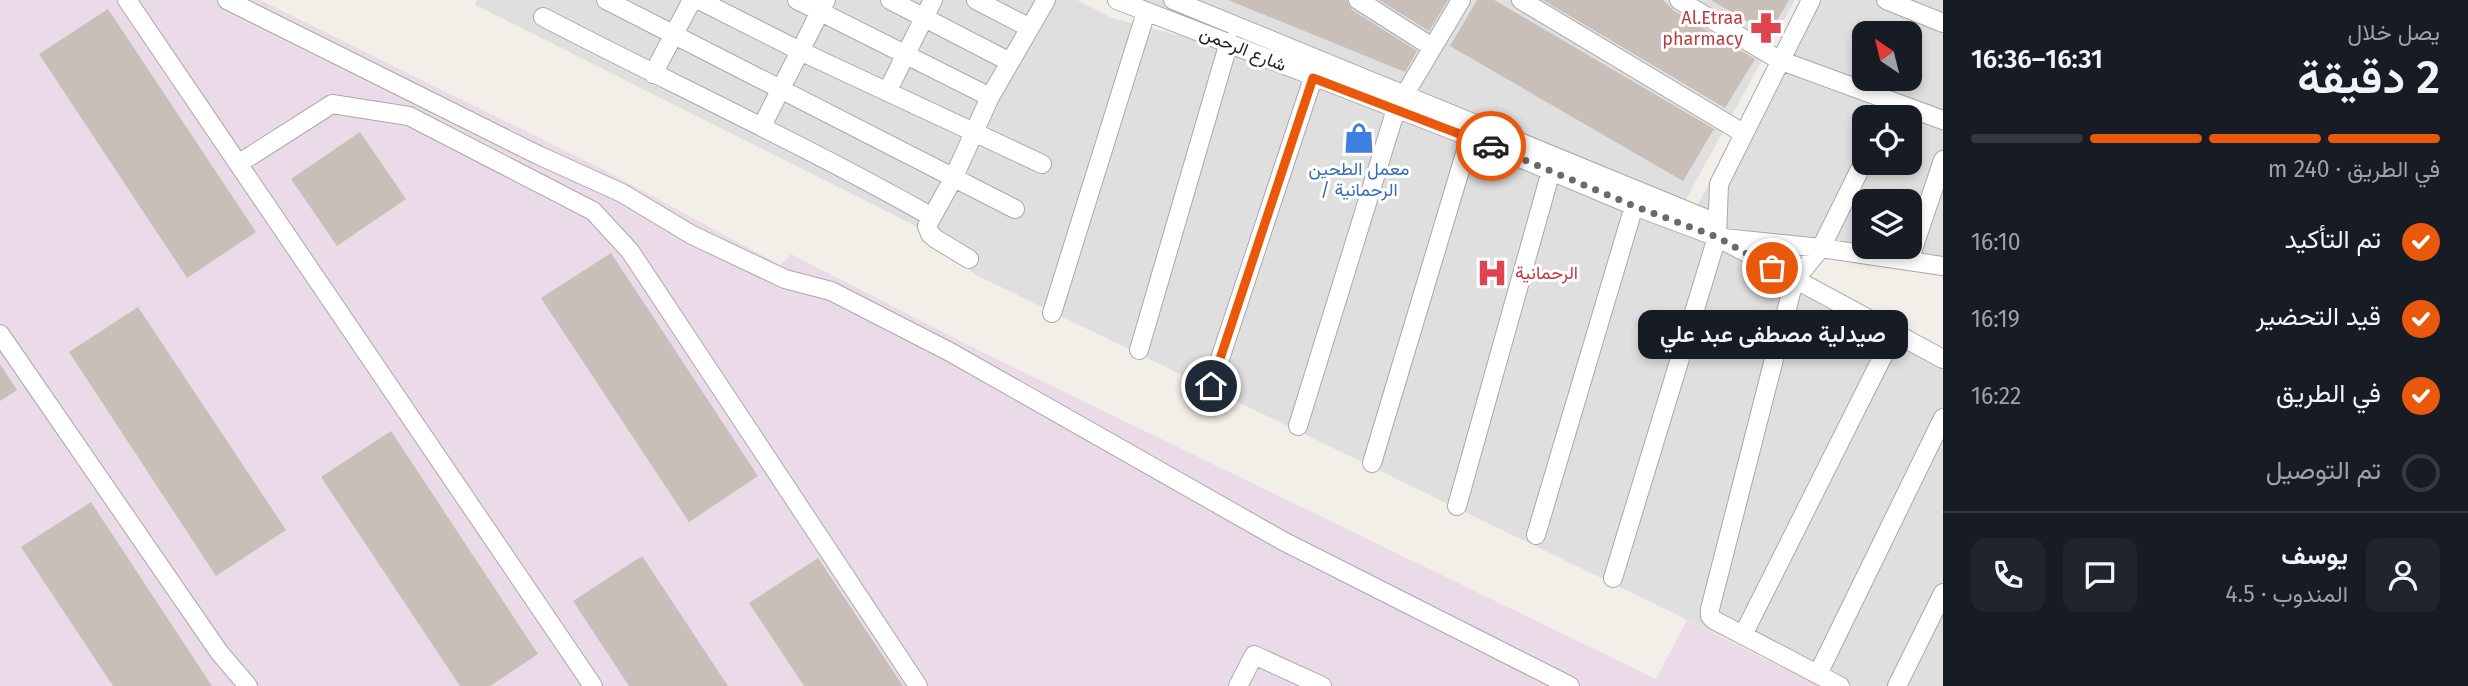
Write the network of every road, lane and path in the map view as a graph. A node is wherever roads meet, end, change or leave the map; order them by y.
1 (127, 0) edge
2 (228, 0) edge
3 (607, 0) edge
4 (692, 0) edge
5 (699, 0) edge
6 (797, 0) edge
7 (890, 0) edge
8 (933, 0) edge
9 (976, 0) edge
10 (1046, 0) edge
11 (1116, 0) edge
12 (1173, 0) edge
13 (1358, 0) edge
14 (1461, 0) edge
15 (1521, 0) edge
16 (1679, 0) edge
17 (1811, 0) edge
18 (1886, 0) edge
19 (823, 6) edge
20 (1146, 12) junction
21 (543, 17) dead end
22 (925, 18) junction
23 (1943, 23) edge
24 (1030, 28) junction
25 (674, 34) junction
26 (1229, 42) junction
27 (1432, 47) junction
28 (800, 51) junction
29 (907, 55) junction
30 (1779, 60) junction
31 (1010, 62) junction
32 (653, 74) junction
33 (1313, 78) junction
34 (781, 89) junction
35 (887, 92) junction
36 (990, 97) junction
37 (1400, 102) junction
38 (1880, 105) edge
39 (1922, 116) edge
40 (1943, 120) edge
41 (762, 126) junction
42 (972, 132) junction
43 (1743, 133) junction
44 (1470, 137) junction
45 (1943, 160) edge
46 (238, 164) junction
47 (1042, 164) dead end
48 (1551, 171) junction
49 (1857, 175) edge
50 (953, 179) junction
51 (1634, 206) junction
52 (1015, 209) dead end
53 (932, 217) junction
54 (1717, 230) junction
55 (1821, 248) junction
56 (969, 259) dead end
57 (1909, 261) junction
58 (1943, 266) edge
59 (1794, 281) junction
60 (1052, 313) dead end
61 (0, 334) edge
62 (1894, 334) junction
63 (1139, 350) dead end
64 (1943, 359) edge
65 (1211, 386) dead end
66 (1943, 418) edge
67 (1297, 426) dead end
68 (1372, 463) dead end
69 (1457, 506) dead end
70 (1536, 535) dead end
71 (1613, 578) dead end
72 (1943, 593) edge
73 (1743, 635) junction
74 (1818, 674) junction
75 (248, 686) edge
76 (593, 686) edge
77 (918, 686) edge
78 (1238, 686) edge
79 (1322, 686) edge
80 (1570, 686) edge
81 (1840, 686) edge
82 (1897, 686) edge

1 - 46 street
2 - 80 street
3 - 25 street
4 - 25 street
5 - 28 street
6 - 19 street
7 - 22 street
8 - 22 street
9 - 24 street
10 - 24 street
11 - 20 street, شارع الرحمن
12 - 37 street
13 - 27 street
14 - 27 street
15 - 43 street
16 - 30 street
17 - 30 street
18 - 23 street
19 - 28 street
19 - 29 street
20 - 26 street, شارع الرحمن
20 - 60 street
21 - 32 street
22 - 29 street
22 - 31 street
24 - 31 street
25 - 32 street
25 - 34 street
26 - 33 street, شارع الرحمن
26 - 63 street
27 - 37 street
28 - 34 street
28 - 35 street
29 - 35 street
29 - 36 street
30 - 38 street
30 - 43 street
31 - 36 street
32 - 41 street
33 - 37 street, شارع الرحمن
33 - 65 street
34 - 41 street
34 - 50 street
35 - 42 street
36 - 42 street
37 - 44 street, شارع الرحمن
37 - 54 street
37 - 67 street
39 - 40 street
41 - 53 street
42 - 47 street
42 - 50 street
43 - 54 street
44 - 48 street, شارع الرحمن
44 - 68 street
45 - 57 street
46 - 76 street
46 - 77 street
48 - 51 street, شارع الرحمن
48 - 69 street
49 - 55 street
50 - 52 street
50 - 53 street
51 - 54 street, شارع الرحمن
51 - 70 street
53 - 56 street
54 - 55 street
54 - 59 street, شارع الرحمن
54 - 71 street
55 - 57 street
55 - 59 street
57 - 58 street
59 - 62 street, شارع الرحمن
59 - 73 street
61 - 75 street
62 - 64 street, شارع الرحمن
62 - 73 street
66 - 74 street
72 - 82 street
73 - 74 street
74 - 81 street
78 - 79 street

